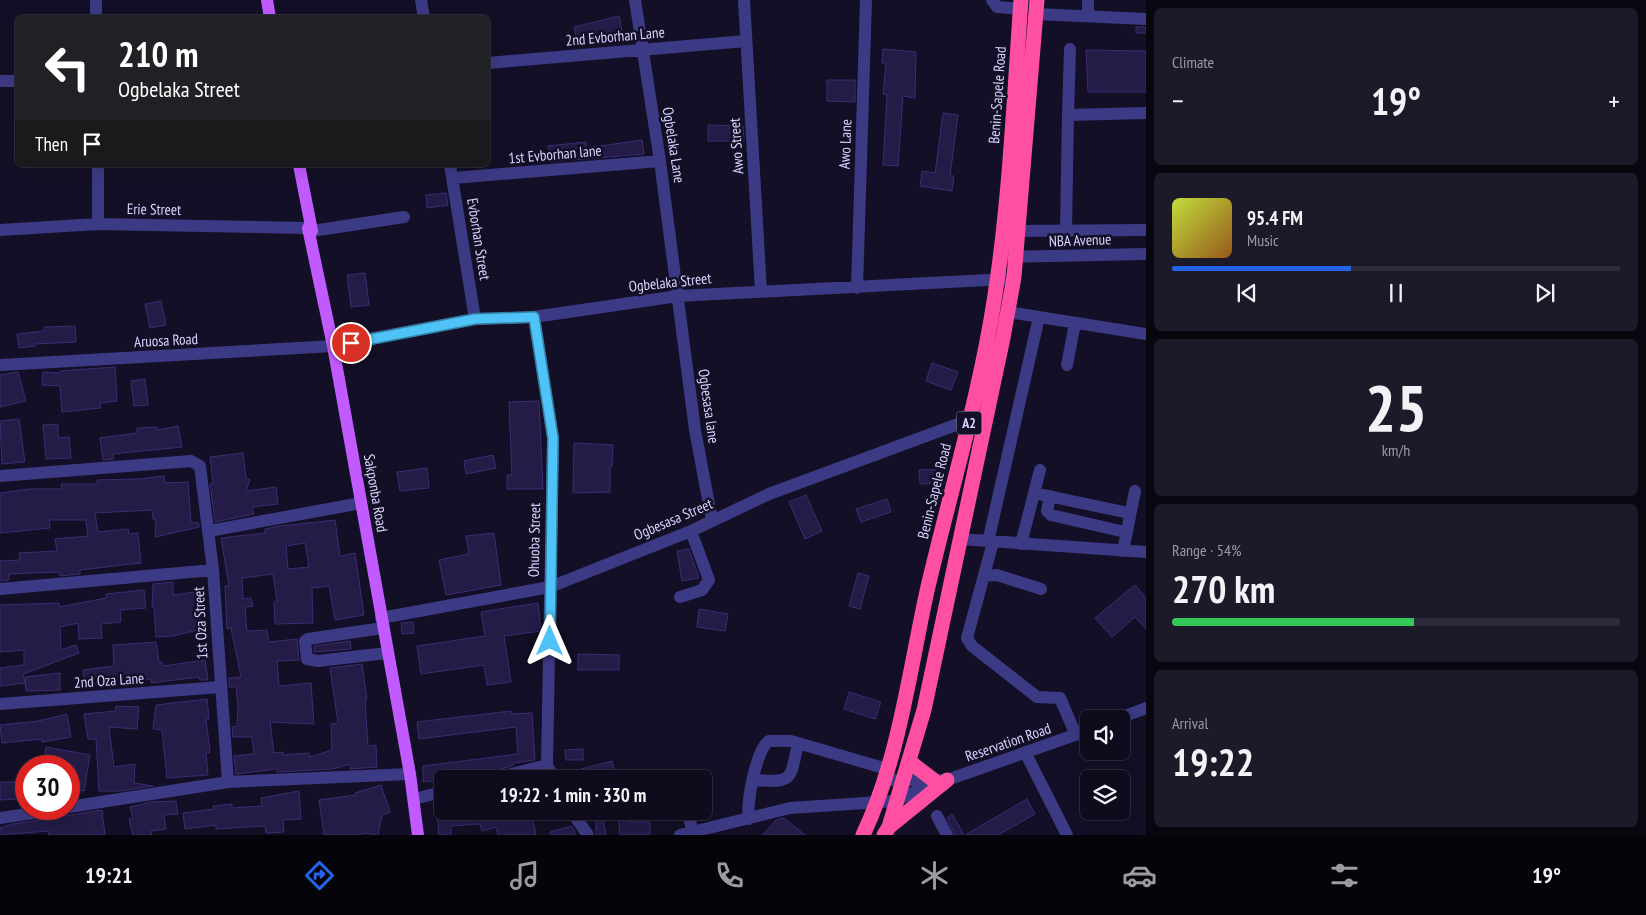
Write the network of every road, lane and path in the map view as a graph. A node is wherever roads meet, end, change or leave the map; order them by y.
1 (96, 0) edge
2 (267, 0) edge
3 (421, 0) edge
4 (635, 0) edge
5 (744, 0) edge
6 (866, 0) edge
7 (992, 0) edge
8 (1088, 0) edge
9 (1021, 5) edge
10 (1037, 7) edge
11 (96, 15) edge
12 (270, 15) edge
13 (424, 15) edge
14 (1088, 16) junction
15 (1146, 19) edge
16 (746, 41) junction
17 (1070, 49) dead end
18 (642, 50) junction
19 (490, 63) edge
20 (15, 81) edge
21 (0, 82) edge
22 (1146, 113) edge
23 (1068, 115) junction
24 (660, 161) junction
25 (98, 167) edge
26 (299, 167) edge
27 (450, 167) edge
28 (453, 178) junction
29 (404, 217) dead end
30 (98, 224) junction
31 (310, 229) junction
32 (0, 230) edge
33 (1018, 230) junction
34 (1066, 230) junction
35 (1146, 230) edge
36 (1146, 254) edge
37 (1000, 256) junction
38 (1015, 258) junction
39 (1014, 277) junction
40 (997, 280) junction
41 (858, 288) junction
42 (761, 291) junction
43 (678, 296) junction
44 (1008, 312) junction
45 (534, 317) junction
46 (1039, 317) junction
47 (475, 319) junction
48 (1076, 323) junction
49 (1146, 334) edge
50 (333, 346) junction
51 (0, 365) edge
52 (1067, 366) dead end
53 (969, 420) junction
54 (1040, 470) dead end
55 (0, 476) edge
56 (1134, 491) dead end
57 (1034, 493) junction
58 (1050, 496) junction
59 (361, 503) junction
60 (1129, 513) junction
61 (712, 520) junction
62 (209, 531) junction
63 (691, 531) junction
64 (1125, 532) junction
65 (960, 539) junction
66 (990, 542) junction
67 (1021, 544) junction
68 (1123, 551) junction
69 (1146, 552) edge
70 (213, 570) junction
71 (984, 576) junction
72 (550, 587) junction
73 (0, 589) edge
74 (1041, 589) dead end
75 (680, 597) dead end
76 (382, 623) junction
77 (387, 653) junction
78 (220, 687) junction
79 (0, 704) edge
80 (1146, 708) edge
81 (1130, 714) edge
82 (1080, 733) edge
83 (1076, 734) junction
84 (798, 743) junction
85 (1026, 754) junction
86 (910, 762) junction
87 (547, 765) junction
88 (527, 770) edge
89 (550, 770) edge
90 (410, 774) junction
91 (885, 775) junction
92 (754, 780) junction
93 (903, 781) junction
94 (942, 781) junction
95 (228, 782) junction
96 (434, 794) edge
97 (414, 799) junction
98 (895, 801) junction
99 (878, 803) junction
100 (80, 805) edge
101 (15, 816) edge
102 (937, 816) dead end
103 (0, 818) edge
104 (749, 819) junction
105 (577, 820) edge
106 (690, 820) edge
107 (886, 831) edge
108 (693, 832) junction
109 (418, 835) edge
110 (588, 835) edge
111 (680, 835) edge
112 (863, 835) edge
113 (947, 835) edge
114 (1067, 835) edge

1 - 11 street
2 - 12 main road
3 - 13 street
4 - 18 street, Ogbelaka Lane
5 - 16 street, Awo Street
6 - 41 street, Awo Lane
7 - 9 street
8 - 14 street
9 - 37 highway, Benin-Sapele Road / A2
10 - 14 street
10 - 33 highway, Benin-Sapele Road / A2
14 - 15 street
16 - 18 street, 2nd Evborhan Lane
16 - 42 street, Awo Street
17 - 23 street
18 - 19 street, 2nd Evborhan Lane
18 - 24 street, Ogbelaka Lane
20 - 21 street
22 - 23 street
23 - 34 street
24 - 28 street, 1st Evborhan lane
24 - 43 street, Ogbelaka Lane
25 - 30 street
26 - 31 main road, Sakponba Road
27 - 28 street, Evborhan Street
28 - 47 street, Evborhan Street
29 - 31 street, Erie Street
30 - 31 street, Erie Street
30 - 32 street, Erie Street
31 - 50 main road, Sakponba Road
33 - 34 street
33 - 38 highway, Benin-Sapele Road / A2
34 - 35 street
36 - 38 street, NBA Avenue
37 - 38 street, NBA Avenue
37 - 40 highway, Benin-Sapele Road / A2
38 - 39 highway, Benin-Sapele Road / A2
39 - 40 street, Ogbelaka Street
39 - 44 highway, Benin-Sapele Road / A2
40 - 41 street, Ogbelaka Street
40 - 53 highway, Benin-Sapele Road / A2
41 - 42 street, Ogbelaka Street
42 - 43 street, Ogbelaka Street
43 - 45 street, Ogbelaka Street
43 - 61 street, Ogbesasa lane
44 - 46 street
44 - 65 highway, Benin-Sapele Road / A2
45 - 47 street, Ogbelaka Street
45 - 72 street, Ohuoba Street
46 - 48 street
46 - 66 street
47 - 50 street, Ogbelaka Street
48 - 49 street
48 - 52 street
50 - 51 street, Aruosa Road
50 - 59 main road, Sakponba Road
53 - 61 street, Ogbesasa Street
53 - 91 highway, Benin-Sapele Road / A2
54 - 57 street
55 - 62 street, 1st Oza Street
56 - 60 street
57 - 58 street
57 - 67 street
58 - 60 street
58 - 64 street
59 - 62 street
59 - 76 main road, Sakponba Road
60 - 64 street
61 - 63 street, Ogbesasa Street
62 - 70 street, 1st Oza Street
63 - 72 street, Ogbesasa Street
63 - 75 street
64 - 68 street
65 - 66 street
65 - 86 highway, Benin-Sapele Road / A2
66 - 67 street
66 - 71 street
67 - 68 street
68 - 69 street
70 - 73 street
70 - 78 street, 1st Oza Street
71 - 74 street
71 - 83 street
72 - 76 street, Ogbesasa Street
72 - 87 street, Ohuoba Street
76 - 77 main road, Sakponba Road
76 - 77 street, Ogbesasa Street
77 - 90 main road, Sakponba Road
78 - 79 street, 2nd Oza Lane
78 - 95 street, 1st Oza Street
80 - 81 street
82 - 83 street, Reservation Road
83 - 85 street, Reservation Road
84 - 91 street, Reservation Road
84 - 92 street
84 - 92 street, Reservation Road
85 - 94 street, Reservation Road
85 - 114 street
86 - 93 highway, Benin-Sapele Road / A2
86 - 94 highway
87 - 88 street
87 - 89 street, Ohuoba Street
90 - 95 street
90 - 97 main road, Sakponba Road
91 - 93 street, Reservation Road
91 - 99 highway, Benin-Sapele Road / A2
92 - 104 street
93 - 94 street, Reservation Road
93 - 98 highway, Benin-Sapele Road / A2
94 - 98 street, Reservation Road
94 - 107 highway
95 - 100 street
96 - 97 street
97 - 109 main road, Sakponba Road
98 - 99 street, Reservation Road
98 - 107 highway, Benin-Sapele Road / A2
99 - 104 street
99 - 112 highway, Benin-Sapele Road / A2
101 - 103 street
102 - 113 street
104 - 108 street
105 - 110 street
106 - 108 street
108 - 111 street

